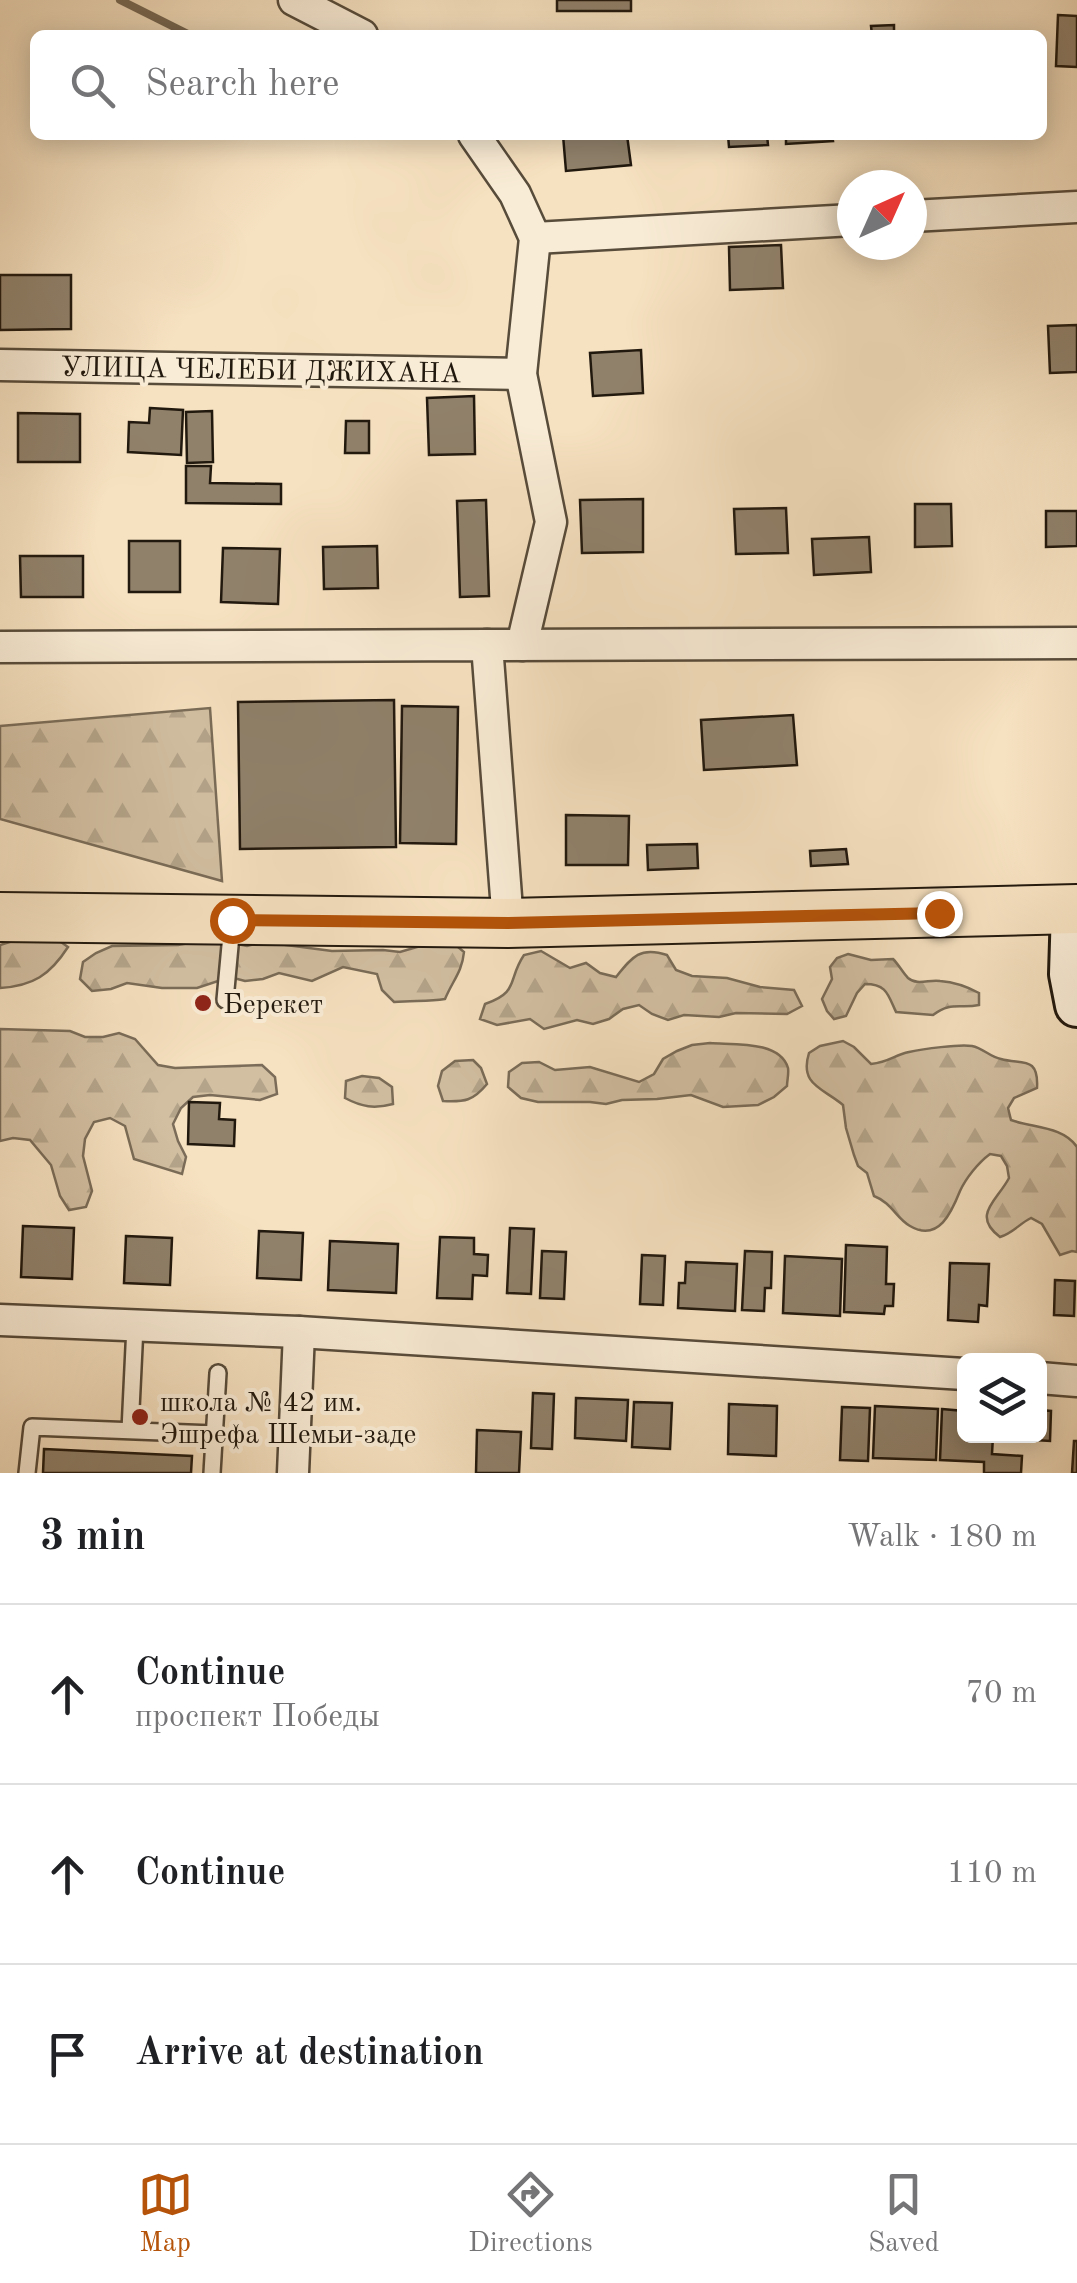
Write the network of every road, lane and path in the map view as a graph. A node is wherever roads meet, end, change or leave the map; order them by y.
1 (294, 0) edge
2 (352, 30) edge
3 (478, 140) edge
4 (1077, 207) edge
5 (927, 215) edge
6 (837, 221) edge
7 (535, 238) junction
8 (0, 364) edge
9 (522, 374) junction
10 (1077, 644) edge
11 (487, 645) junction
12 (522, 645) junction
13 (0, 646) edge
14 (1075, 909) edge
15 (0, 918) edge
16 (232, 920) junction
17 (508, 923) junction
18 (225, 1000) dead end
19 (1077, 1005) edge
20 (0, 1320) edge
21 (135, 1326) junction
22 (300, 1332) junction
23 (218, 1373) dead end
24 (957, 1374) edge
25 (1047, 1379) edge
26 (1077, 1381) edge
27 (130, 1430) junction
28 (214, 1434) junction
29 (27, 1473) edge
30 (212, 1473) edge
31 (293, 1473) edge

1 - 2 street
3 - 7 street
4 - 5 street
6 - 7 street
7 - 9 street
8 - 9 street, УЛИЦА ЧЕЛЕБИ ДЖИХАНА
9 - 12 street
10 - 12 street
11 - 12 street
11 - 13 street
11 - 17 street
14 - 17 main road
14 - 19 main road
15 - 16 main road
16 - 17 main road
16 - 18 lane
20 - 21 street
21 - 22 street
21 - 27 lane
22 - 24 street
22 - 31 street
23 - 28 lane
25 - 26 street
27 - 28 lane
27 - 29 lane
28 - 30 lane

